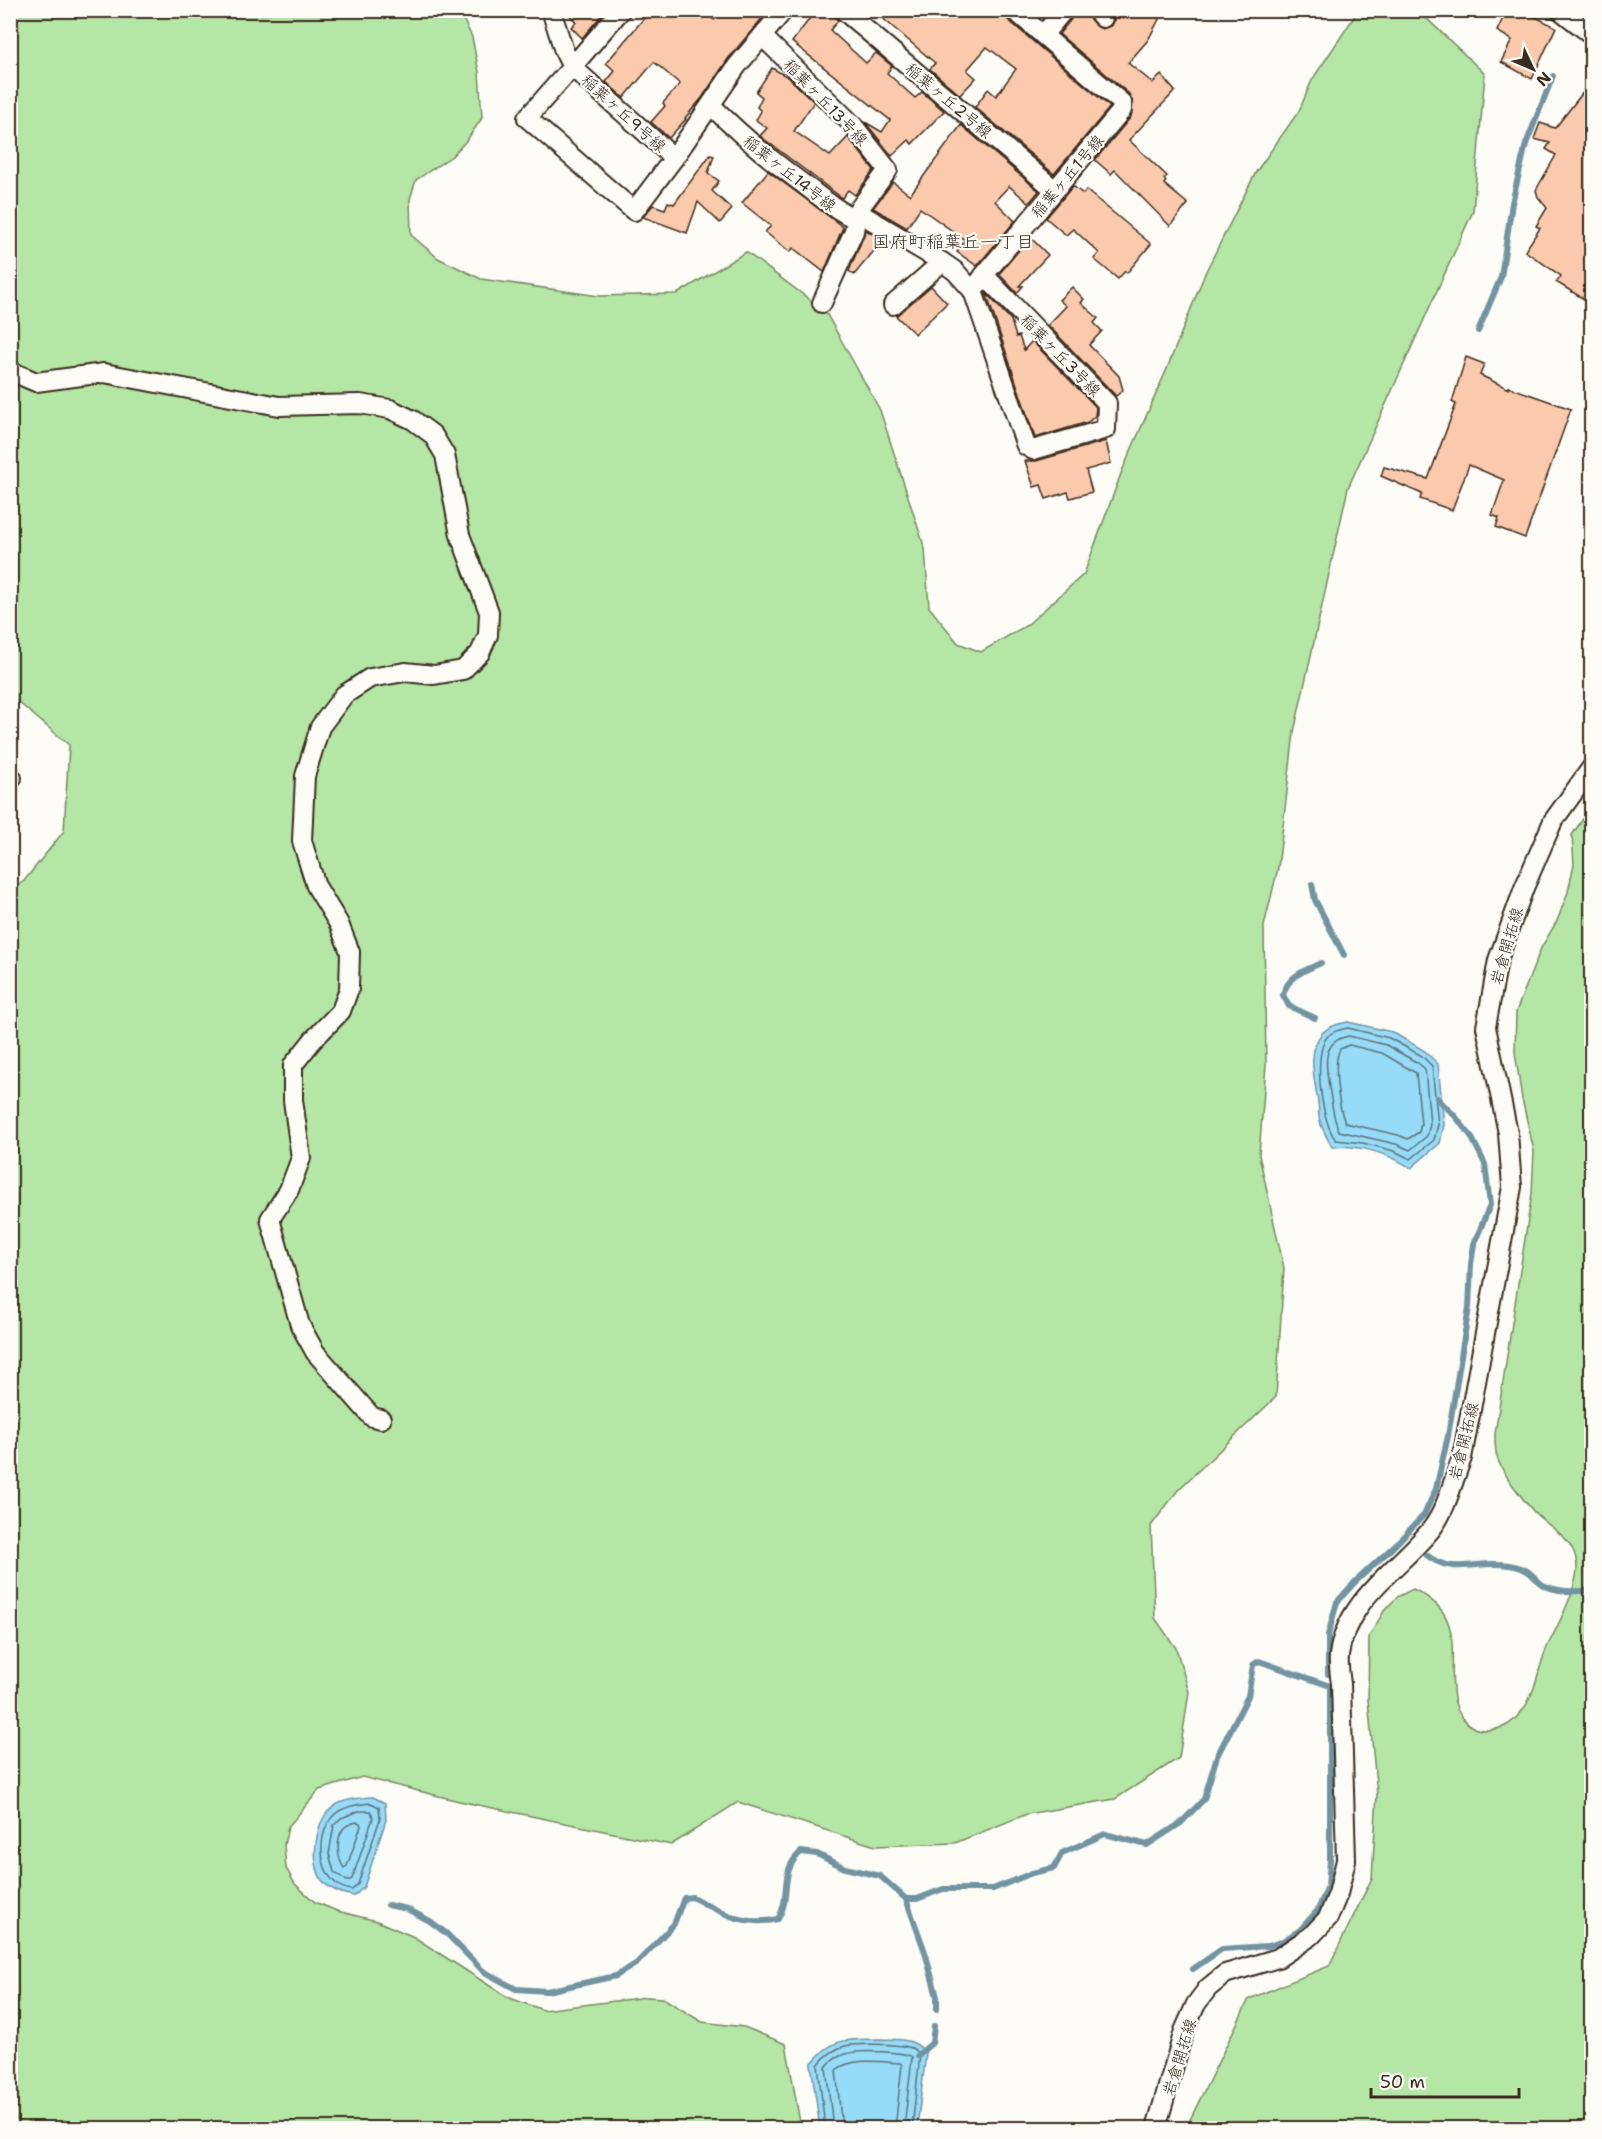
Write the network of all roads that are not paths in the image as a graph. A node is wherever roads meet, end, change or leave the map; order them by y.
1 (551, 10) edge
2 (621, 10) edge
3 (784, 10) edge
4 (843, 10) edge
5 (1014, 10) edge
6 (1064, 10) edge
7 (1560, 10) edge
8 (1043, 35) junction
9 (1592, 35) edge
10 (762, 36) junction
11 (572, 67) junction
12 (711, 105) junction
13 (674, 158) junction
14 (888, 170) joint
15 (1055, 190) junction
16 (856, 219) junction
17 (942, 262) junction
18 (984, 275) junction
19 (973, 291) junction
20 (822, 303) dead end
21 (893, 305) dead end
22 (10, 371) edge
23 (1592, 767) edge
24 (381, 1419) dead end
25 (1156, 2128) edge

1 - 11 street
2 - 11 street, 稲葉ヶ丘9号線
3 - 10 street, 稲葉ヶ丘9号線
4 - 15 street, 稲葉ヶ丘2号線
5 - 8 street, 稲葉ヶ丘1号線
6 - 8 street
7 - 9 street
8 - 15 street, 稲葉ヶ丘1号線
10 - 12 street, 稲葉ヶ丘9号線
10 - 14 street, 稲葉ヶ丘13号線
11 - 13 street, 稲葉ヶ丘9号線
11 - 13 street
12 - 13 street, 稲葉ヶ丘9号線
12 - 16 street, 稲葉ヶ丘14号線
14 - 16 street, 稲葉ヶ丘14号線
15 - 18 street, 稲葉ヶ丘1号線
16 - 17 street
16 - 20 street
17 - 19 street
17 - 21 street
18 - 19 street, 稲葉ヶ丘1号線
18 - 19 street, 稲葉ヶ丘3号線
22 - 24 street
23 - 25 street, 岩倉開拓線

